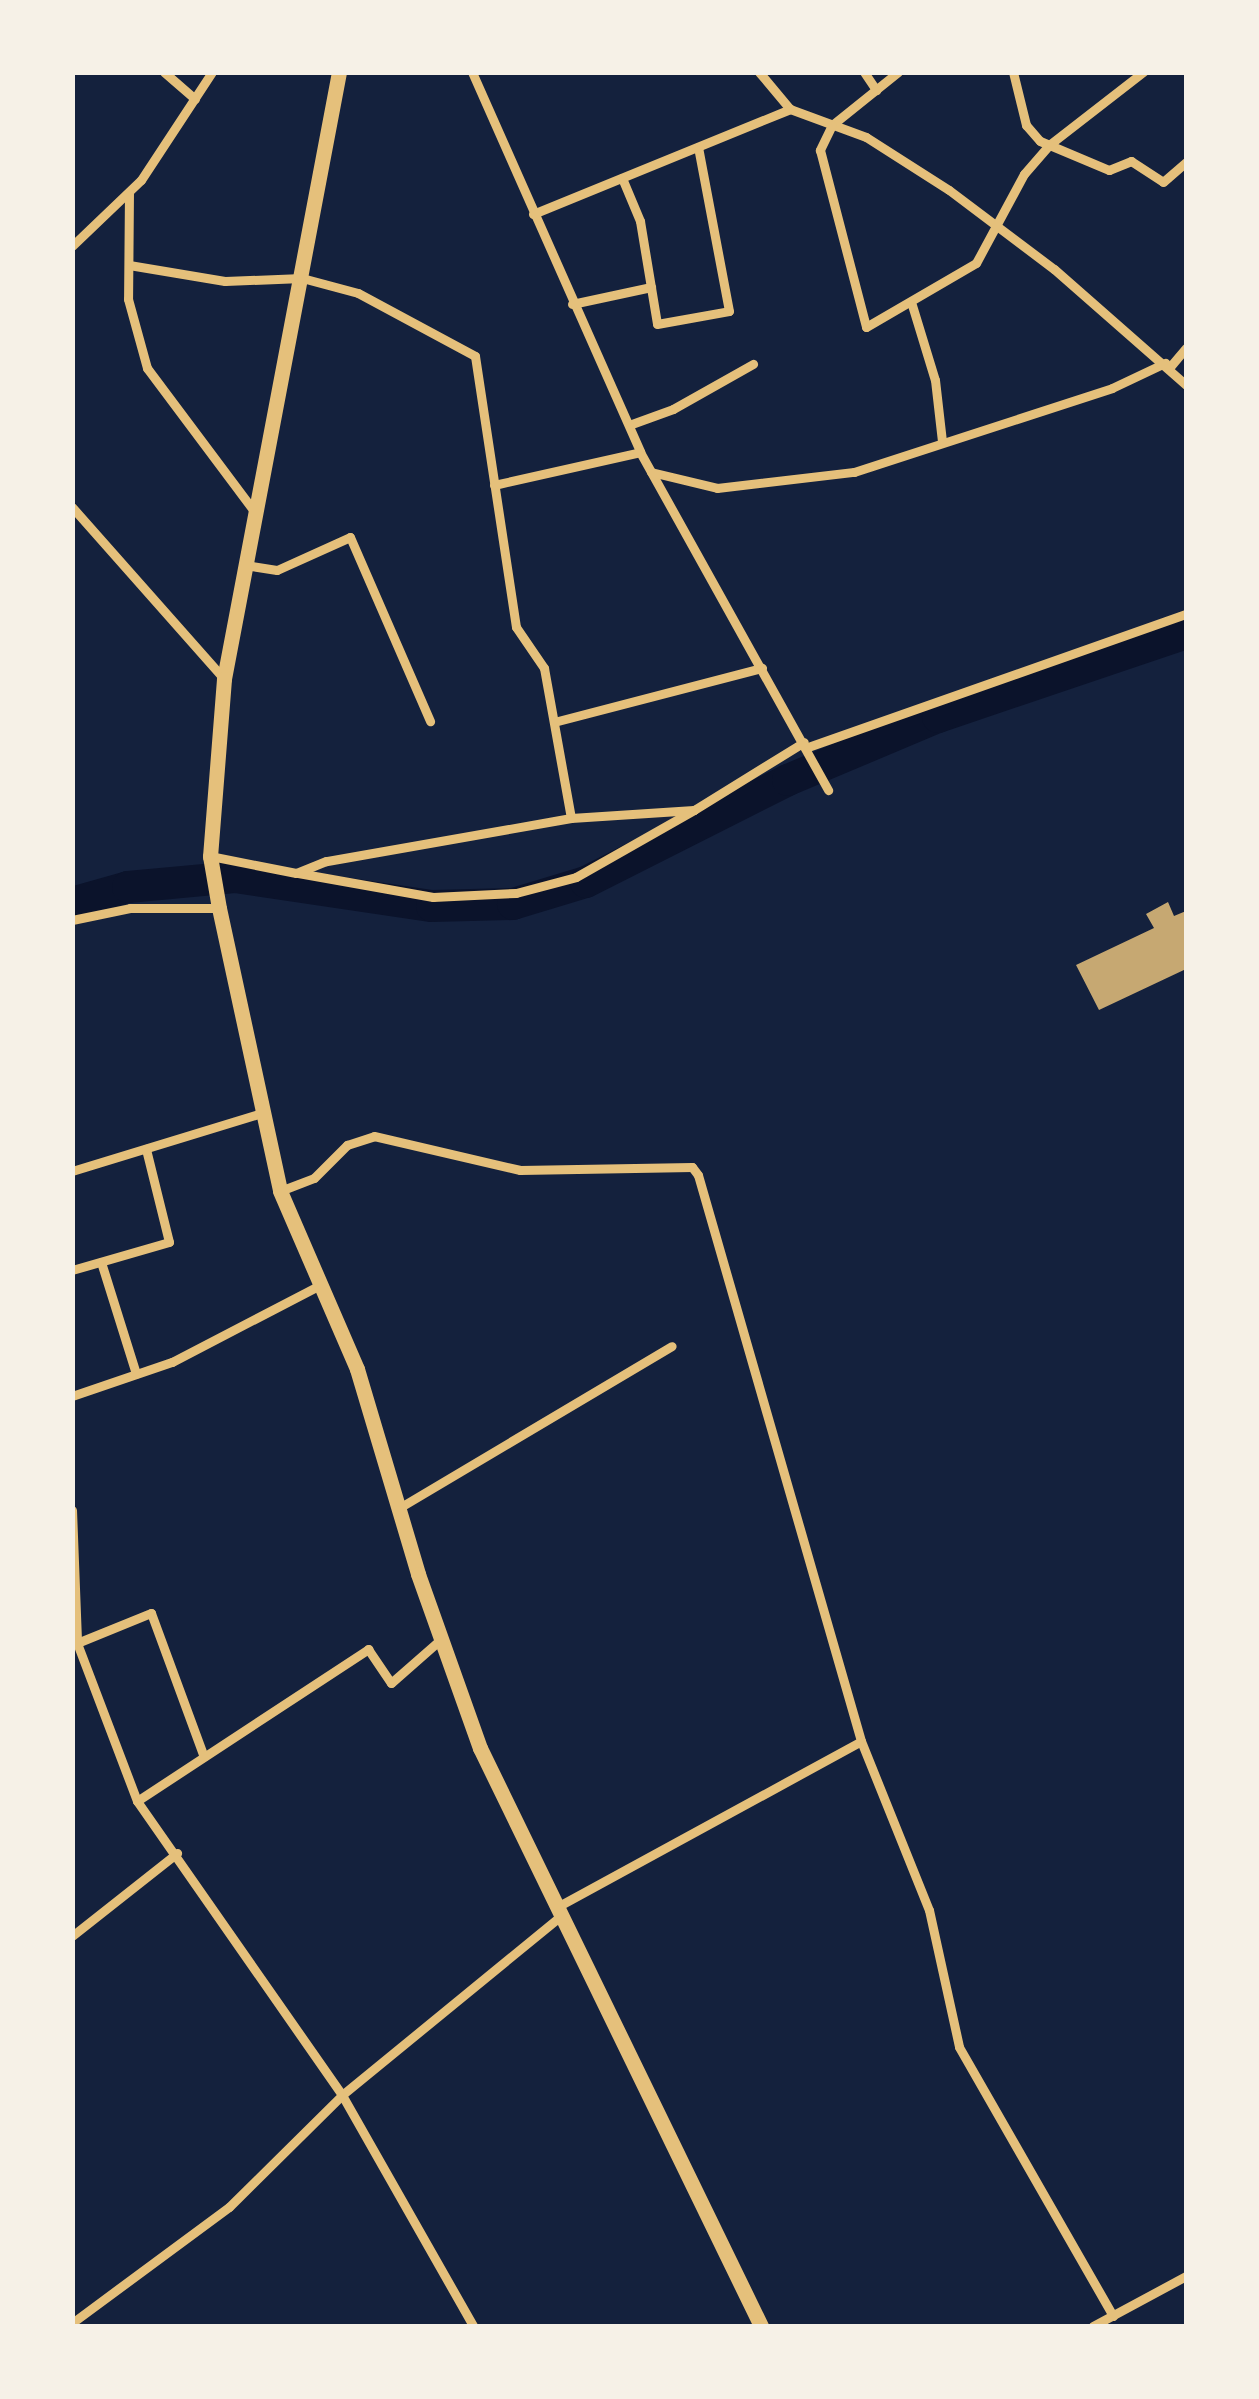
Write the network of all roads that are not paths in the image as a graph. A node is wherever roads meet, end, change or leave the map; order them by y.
1 (164, 72) edge
2 (212, 72) edge
3 (338, 72) edge
4 (472, 72) edge
5 (759, 72) edge
6 (864, 72) edge
7 (898, 72) edge
8 (1013, 72) edge
9 (1143, 72) edge
10 (876, 90) junction
11 (195, 99) junction
12 (790, 109) junction
13 (832, 125) junction
14 (1050, 146) junction
15 (698, 147) junction
16 (1186, 162) edge
17 (622, 178) junction
18 (130, 192) junction
19 (533, 214) junction
20 (993, 225) junction
21 (73, 244) edge
22 (129, 265) junction
23 (302, 278) junction
24 (651, 287) junction
25 (572, 304) junction
26 (912, 305) junction
27 (1186, 348) edge
28 (753, 364) dead end
29 (1167, 365) junction
30 (1186, 385) edge
31 (630, 425) junction
32 (942, 441) junction
33 (640, 452) junction
34 (651, 472) junction
35 (494, 485) junction
36 (72, 508) edge
37 (259, 517) junction
38 (245, 565) junction
39 (1186, 614) edge
40 (762, 668) junction
41 (224, 679) junction
42 (430, 721) dead end
43 (554, 722) junction
44 (806, 744) junction
45 (828, 790) dead end
46 (694, 810) junction
47 (572, 818) junction
48 (210, 856) junction
49 (296, 873) junction
50 (219, 908) junction
51 (72, 920) edge
52 (262, 1113) junction
53 (146, 1148) junction
54 (72, 1171) edge
55 (280, 1191) junction
56 (101, 1262) junction
57 (72, 1270) edge
58 (322, 1284) junction
59 (672, 1346) dead end
60 (136, 1374) junction
61 (72, 1396) edge
62 (400, 1508) junction
63 (72, 1510) edge
64 (440, 1640) junction
65 (77, 1643) junction
66 (861, 1741) junction
67 (204, 1757) junction
68 (137, 1801) junction
69 (178, 1853) junction
70 (559, 1911) junction
71 (72, 1936) edge
72 (342, 2095) junction
73 (1186, 2276) edge
74 (1113, 2316) junction
75 (72, 2323) edge
76 (473, 2326) edge
77 (760, 2326) edge
78 (1092, 2326) edge

1 - 11 street
2 - 11 street
3 - 23 highway
4 - 19 street
5 - 12 street
6 - 10 street
7 - 10 street
8 - 14 street
9 - 14 street
10 - 13 street
11 - 18 street
12 - 13 street
12 - 15 street
13 - 20 street
13 - 26 street
14 - 16 street
14 - 20 street
15 - 17 street
15 - 24 street
17 - 19 street
17 - 24 street
18 - 21 street
18 - 22 street
19 - 25 street
20 - 26 street
20 - 29 street
22 - 23 street
22 - 37 street
23 - 35 street
23 - 37 highway
24 - 25 street
25 - 31 street
26 - 32 street
27 - 29 street
28 - 31 street
29 - 30 street
29 - 32 street
31 - 33 street
32 - 34 street
33 - 34 street
33 - 35 street
34 - 40 street
35 - 43 street
36 - 41 street
37 - 38 highway
38 - 41 highway
38 - 42 street
39 - 44 street
40 - 43 street
40 - 44 street
41 - 48 highway
43 - 47 street
44 - 45 street
44 - 46 street
46 - 47 street
46 - 49 street
47 - 49 street
48 - 49 street
48 - 50 highway
50 - 51 street
50 - 52 highway
52 - 53 street
52 - 55 highway
53 - 54 street
53 - 56 street
55 - 58 highway
55 - 66 street
56 - 57 street
56 - 60 street
58 - 60 street
58 - 62 highway
59 - 62 street
60 - 61 street
62 - 64 highway
63 - 65 street
64 - 67 street
64 - 70 highway
65 - 67 street
65 - 68 street
66 - 70 street
66 - 74 street
67 - 68 street
68 - 69 street
69 - 71 street
69 - 72 street
70 - 72 street
70 - 77 highway
72 - 75 street
72 - 76 street
73 - 74 street
74 - 78 street

